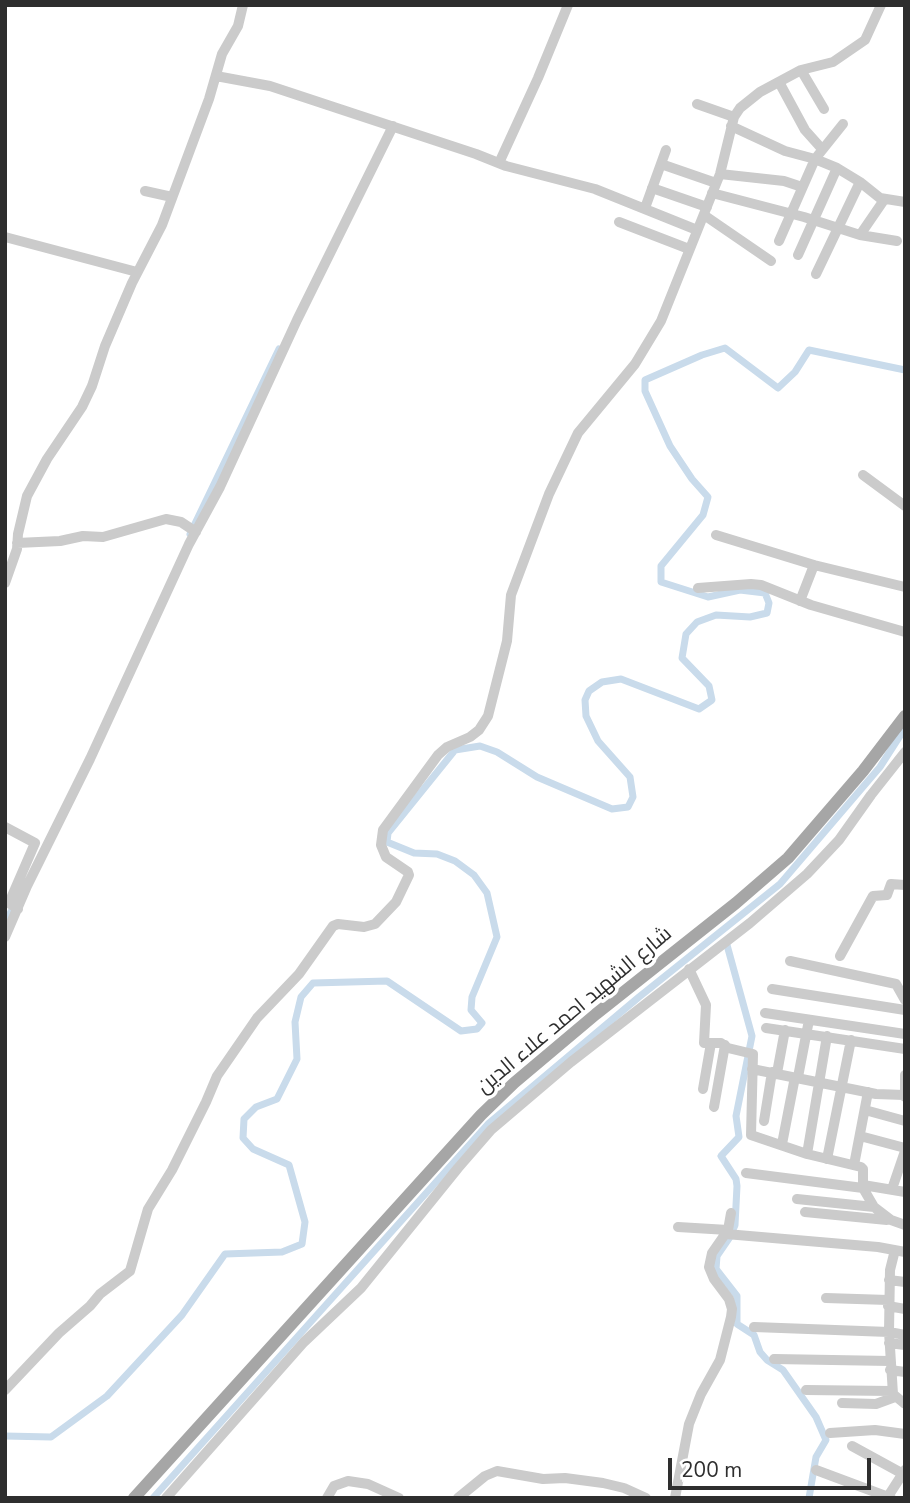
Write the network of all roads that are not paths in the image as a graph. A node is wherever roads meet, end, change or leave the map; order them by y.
1 (243, 5) edge
2 (568, 5) edge
3 (881, 5) edge
4 (801, 70) junction
5 (216, 76) junction
6 (779, 82) junction
7 (697, 104) dead end
8 (824, 108) dead end
9 (733, 121) junction
10 (843, 124) dead end
11 (393, 126) junction
12 (822, 149) junction
13 (666, 150) dead end
14 (815, 159) junction
15 (499, 163) junction
16 (662, 164) junction
17 (837, 168) junction
18 (860, 182) junction
19 (716, 184) junction
20 (802, 187) junction
21 (652, 188) junction
22 (145, 191) dead end
23 (172, 197) junction
24 (884, 200) junction
25 (905, 202) edge
26 (645, 208) junction
27 (705, 211) junction
28 (790, 213) junction
29 (814, 220) junction
30 (619, 222) dead end
31 (838, 229) junction
32 (696, 230) junction
33 (860, 235) junction
34 (5, 237) edge
35 (779, 241) dead end
36 (897, 242) dead end
37 (690, 249) junction
38 (798, 255) dead end
39 (771, 261) dead end
40 (137, 272) junction
41 (816, 274) dead end
42 (863, 475) dead end
43 (905, 506) edge
44 (193, 530) junction
45 (716, 535) dead end
46 (17, 543) junction
47 (814, 565) junction
48 (5, 583) edge
49 (698, 587) dead end
50 (905, 587) edge
51 (800, 601) junction
52 (905, 632) edge
53 (905, 716) edge
54 (905, 752) edge
55 (5, 827) edge
56 (905, 885) edge
57 (15, 907) junction
58 (5, 936) edge
59 (840, 956) dead end
60 (790, 961) dead end
61 (689, 969) junction
62 (772, 989) dead end
63 (905, 1000) edge
64 (905, 1010) edge
65 (765, 1013) dead end
66 (809, 1020) junction
67 (766, 1028) dead end
68 (785, 1030) junction
69 (807, 1033) junction
70 (905, 1034) edge
71 (827, 1037) junction
72 (851, 1040) junction
73 (710, 1043) junction
74 (725, 1045) junction
75 (905, 1049) edge
76 (752, 1069) junction
77 (775, 1073) junction
78 (905, 1075) edge
79 (797, 1077) junction
80 (819, 1082) junction
81 (842, 1087) junction
82 (704, 1089) dead end
83 (868, 1092) junction
84 (904, 1096) edge
85 (713, 1107) dead end
86 (865, 1110) junction
87 (764, 1121) dead end
88 (905, 1121) edge
89 (859, 1136) junction
90 (782, 1144) junction
91 (905, 1150) edge
92 (807, 1154) junction
93 (827, 1158) junction
94 (853, 1165) junction
95 (902, 1167) edge
96 (746, 1173) dead end
97 (863, 1187) junction
98 (892, 1189) junction
99 (905, 1192) edge
100 (797, 1199) dead end
101 (874, 1207) junction
102 (805, 1212) dead end
103 (731, 1213) dead end
104 (891, 1220) junction
105 (905, 1225) edge
106 (678, 1227) dead end
107 (727, 1232) junction
108 (900, 1251) edge
109 (889, 1280) junction
110 (905, 1282) edge
111 (826, 1298) dead end
112 (888, 1303) junction
113 (905, 1308) edge
114 (754, 1327) dead end
115 (905, 1335) edge
116 (889, 1338) junction
117 (905, 1345) edge
118 (774, 1359) dead end
119 (890, 1366) junction
120 (905, 1372) edge
121 (5, 1390) edge
122 (806, 1390) dead end
123 (893, 1394) junction
124 (842, 1403) dead end
125 (905, 1404) edge
126 (830, 1433) dead end
127 (905, 1434) edge
128 (852, 1446) dead end
129 (816, 1470) dead end
130 (904, 1473) edge
131 (889, 1497) edge
132 (134, 1498) edge
133 (166, 1498) edge
134 (327, 1498) edge
135 (399, 1498) edge
136 (458, 1498) edge
137 (646, 1498) edge
138 (675, 1498) edge

1 - 5 street
2 - 15 street
3 - 4 street
4 - 6 street
4 - 8 street
5 - 11 street
5 - 23 street
6 - 9 street
6 - 12 street
7 - 9 street
9 - 14 street
9 - 19 street
10 - 12 street
11 - 15 street
11 - 44 street
12 - 14 street
13 - 16 street
14 - 17 street
14 - 20 street
15 - 26 street
16 - 19 street
16 - 21 street
17 - 18 street
17 - 29 street
18 - 24 street
18 - 31 street
19 - 20 street
19 - 27 street
19 - 28 street
20 - 28 street
21 - 26 street
21 - 27 street
22 - 23 street
23 - 40 street
24 - 25 street
24 - 33 street
26 - 32 street
27 - 32 street
27 - 39 street
28 - 29 street
28 - 35 street
29 - 31 street
29 - 38 street
30 - 37 street
31 - 33 street
31 - 41 street
32 - 37 street
33 - 36 street
34 - 40 street
37 - 121 street
40 - 46 street
42 - 43 street
44 - 46 street
44 - 57 street
45 - 47 street
46 - 48 street
47 - 50 street
47 - 51 street
49 - 51 street
51 - 52 street
53 - 132 main road, شارع الشهيد احمد علاء الدين
54 - 61 street
55 - 57 street
56 - 59 street
57 - 58 street
60 - 63 street
61 - 73 street
61 - 133 street
62 - 64 street
65 - 66 street
66 - 69 street
66 - 70 street
67 - 68 street
68 - 69 street
68 - 77 street
69 - 71 street
69 - 79 street
71 - 72 street
71 - 80 street
72 - 75 street
72 - 81 street
73 - 74 street
73 - 82 street
74 - 76 street
74 - 85 street
76 - 77 street
76 - 90 street
77 - 79 street
77 - 87 street
78 - 84 street
79 - 80 street
79 - 90 street
80 - 81 street
80 - 92 street
81 - 83 street
81 - 93 street
83 - 84 street
83 - 86 street
86 - 88 street
86 - 89 street
89 - 91 street
89 - 94 street
90 - 92 street
91 - 95 street
92 - 93 street
93 - 94 street
94 - 97 street
95 - 98 street
96 - 97 street
97 - 98 street
97 - 101 street
98 - 99 street
100 - 101 street
101 - 104 street
102 - 104 street
103 - 107 street
104 - 105 street
106 - 107 street
107 - 108 street
107 - 138 street
108 - 109 street
109 - 110 street
109 - 112 street
111 - 112 street
112 - 113 street
112 - 116 street
114 - 116 street
115 - 116 street
116 - 117 street
116 - 119 street
118 - 119 street
119 - 120 street
119 - 123 street
122 - 123 street
123 - 124 street
123 - 125 street
126 - 127 street
128 - 130 street
129 - 131 street
130 - 131 street
134 - 135 street
136 - 137 street

